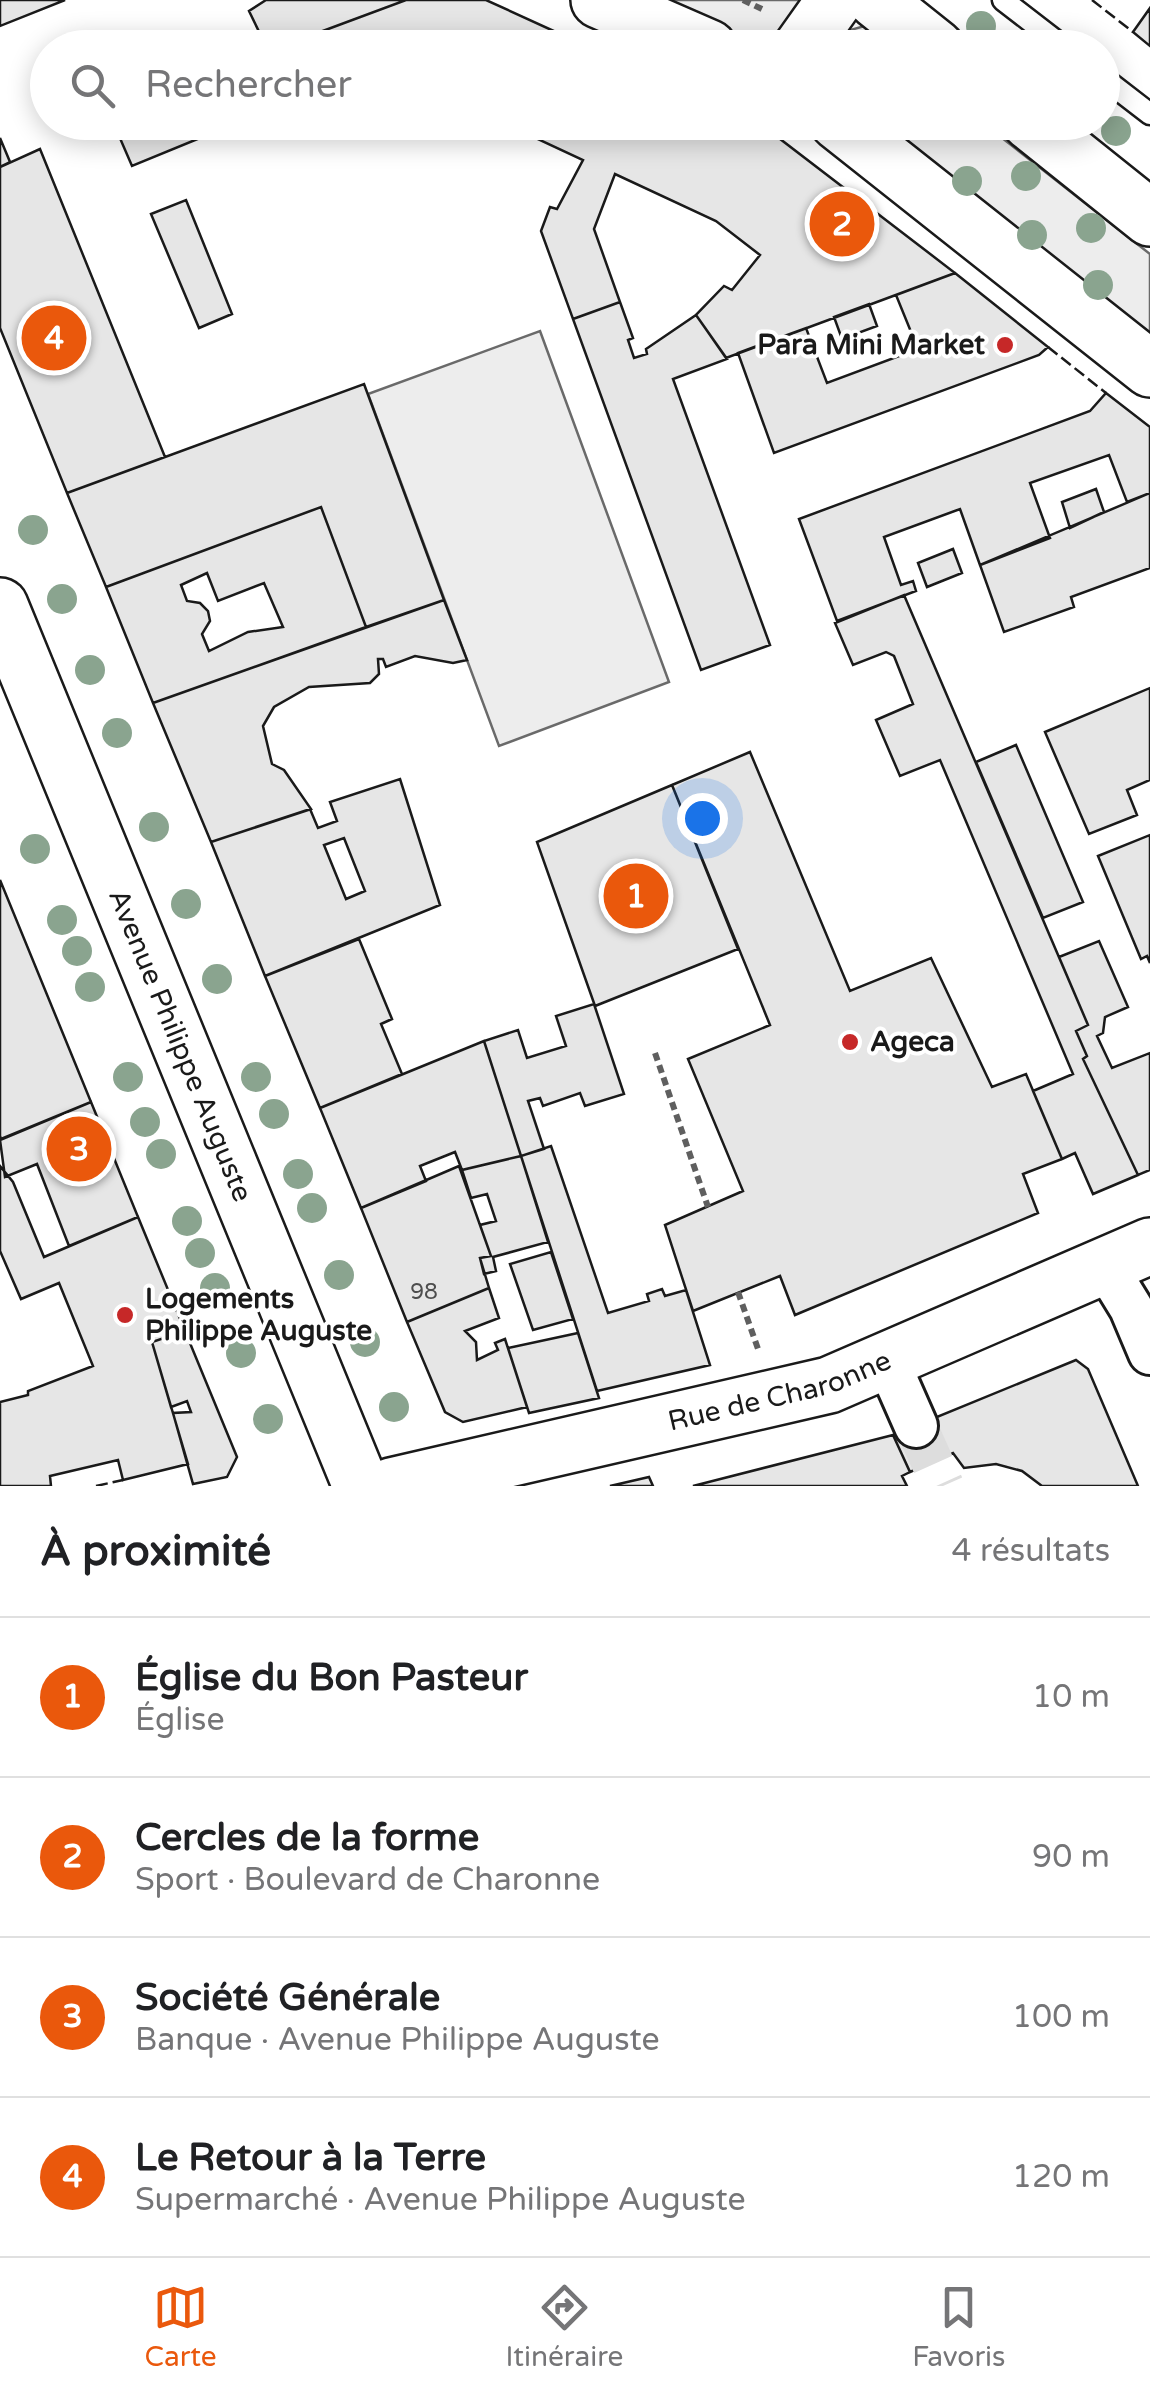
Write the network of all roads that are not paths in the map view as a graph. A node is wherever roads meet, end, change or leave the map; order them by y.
1 (599, 0) edge
2 (835, 0) edge
3 (876, 0) edge
4 (1003, 0) edge
5 (668, 30) edge
6 (814, 30) edge
7 (914, 30) edge
8 (1041, 30) edge
9 (1120, 91) edge
10 (1150, 114) edge
11 (861, 140) edge
12 (1052, 140) edge
13 (1150, 218) edge
14 (1150, 369) edge
15 (0, 606) edge
16 (1127, 1255) edge
17 (1150, 1353) edge
18 (887, 1360) junction
19 (916, 1426) tunnel mouth
20 (361, 1486) edge
21 (390, 1486) edge

1 - 5 main road
2 - 6 main road
3 - 7 main road
4 - 8 lane
9 - 10 lane
11 - 14 main road
12 - 13 main road
15 - 20 main road, Avenue Philippe Auguste
16 - 17 street
16 - 18 main road, Rue de Charonne
18 - 19 street
18 - 21 main road, Rue de Charonne

